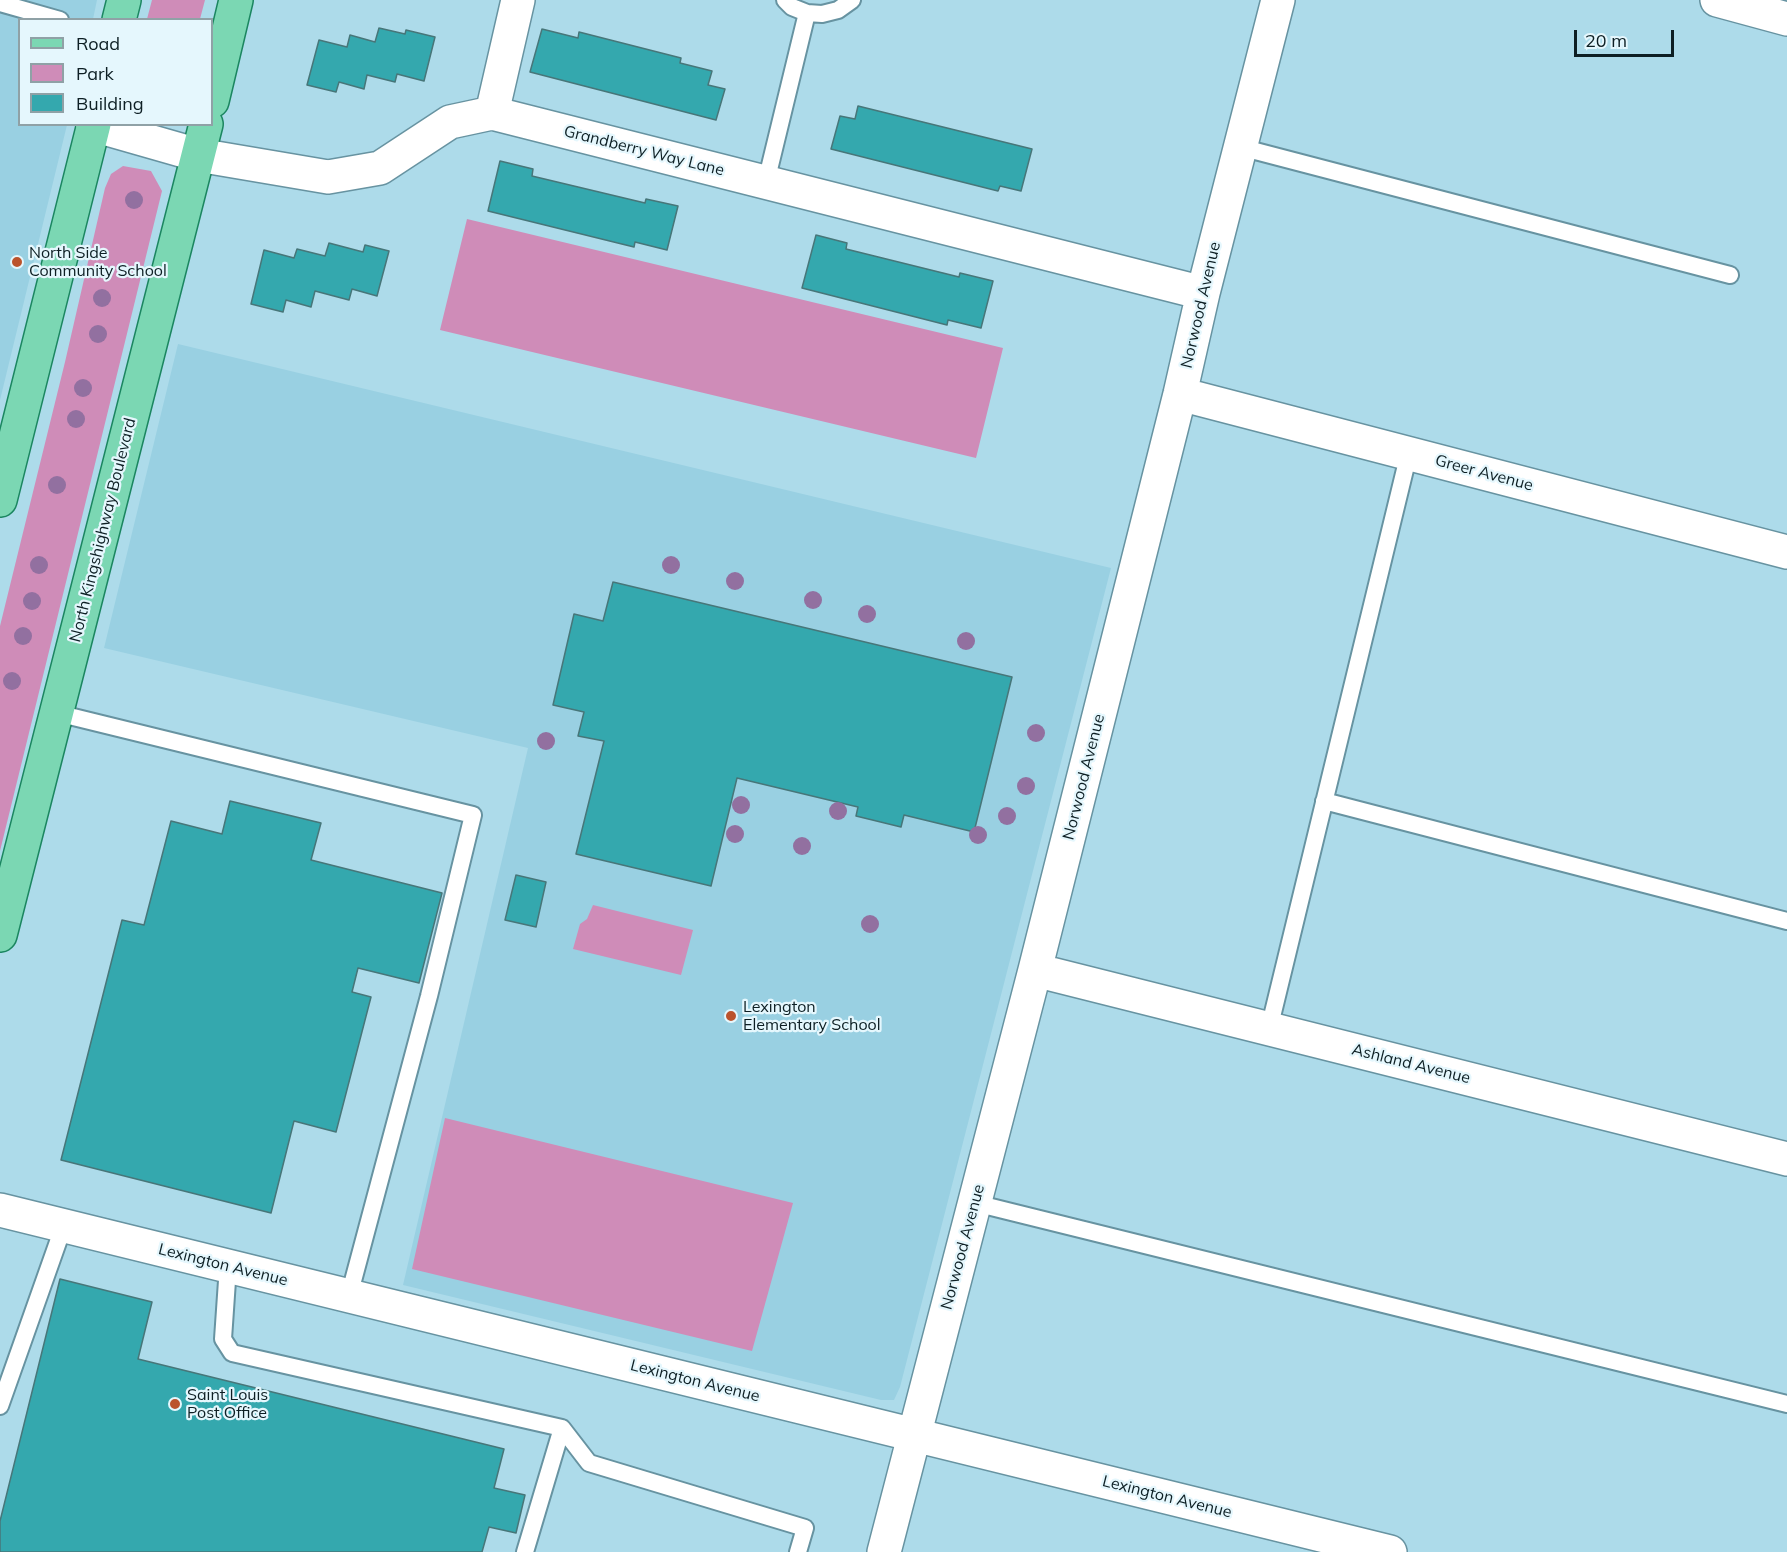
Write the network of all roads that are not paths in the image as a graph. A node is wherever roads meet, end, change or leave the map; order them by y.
1 (124, 0) edge
2 (236, 0) edge
3 (518, 0) edge
4 (785, 0) edge
5 (852, 0) edge
6 (1278, 0) edge
7 (1717, 0) edge
8 (0, 3) edge
9 (807, 13) junction
10 (53, 18) edge
11 (120, 18) edge
12 (1787, 18) edge
13 (213, 97) edge
14 (492, 113) junction
15 (93, 126) edge
16 (100, 126) edge
17 (202, 140) edge
18 (1240, 147) junction
19 (766, 182) junction
20 (1731, 275) dead end
21 (1203, 293) junction
22 (1180, 394) junction
23 (1409, 453) junction
24 (0, 500) edge
25 (1787, 552) edge
26 (57, 713) junction
27 (1324, 801) junction
28 (1787, 921) edge
29 (0, 935) edge
30 (1035, 970) junction
31 (1269, 1029) junction
32 (1787, 1159) edge
33 (975, 1203) junction
34 (0, 1210) edge
35 (64, 1225) junction
36 (228, 1266) junction
37 (349, 1296) junction
38 (1787, 1404) edge
39 (0, 1406) edge
40 (562, 1428) junction
41 (914, 1435) junction
42 (525, 1552) edge
43 (798, 1552) edge
44 (884, 1552) edge
45 (1390, 1552) edge

1 - 11 main road
2 - 13 main road
3 - 14 street
4 - 9 lane
5 - 9 lane
6 - 18 street, Norwood Avenue
7 - 12 street
8 - 10 lane
9 - 19 lane
14 - 17 street, Grandberry Way Lane
14 - 19 street, Grandberry Way Lane
15 - 24 main road
16 - 17 street, Grandberry Way Lane
17 - 26 main road, North Kingshighway Boulevard
18 - 20 lane
18 - 21 street, Norwood Avenue
19 - 21 street, Grandberry Way Lane
21 - 22 street, Norwood Avenue
22 - 23 street, Greer Avenue
22 - 30 street, Norwood Avenue
23 - 25 street, Greer Avenue
23 - 27 lane
26 - 29 main road, North Kingshighway Boulevard
26 - 37 lane
27 - 28 lane
27 - 31 lane
30 - 31 street, Ashland Avenue
30 - 33 street, Norwood Avenue
31 - 32 street, Ashland Avenue
33 - 38 lane
33 - 41 street, Norwood Avenue
34 - 35 street, Lexington Avenue
35 - 36 street, Lexington Avenue
35 - 39 lane
36 - 37 street, Lexington Avenue
36 - 40 lane
37 - 41 street, Lexington Avenue
40 - 42 lane
40 - 43 lane
41 - 44 street, Norwood Avenue
41 - 45 street, Lexington Avenue

